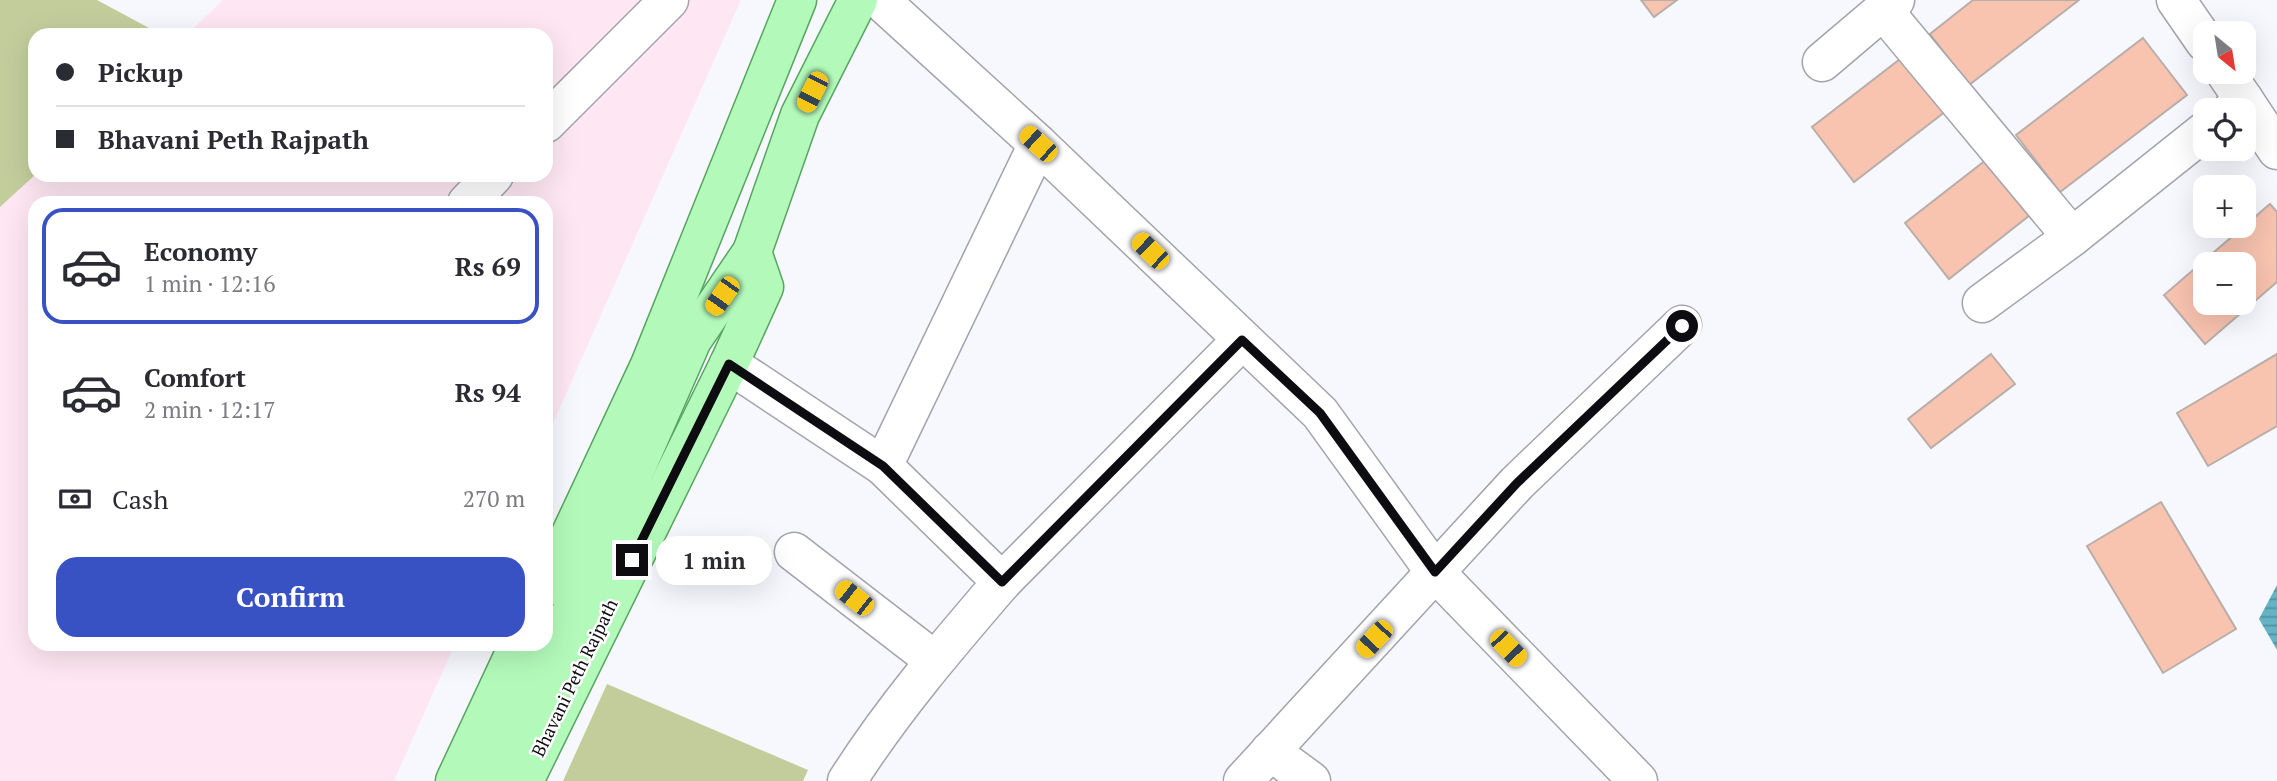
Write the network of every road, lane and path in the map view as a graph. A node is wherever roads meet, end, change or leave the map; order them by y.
1 (669, 0) edge
2 (797, 0) edge
3 (858, 0) edge
4 (880, 0) edge
5 (2176, 0) edge
6 (1889, 5) edge
7 (2193, 25) edge
8 (1822, 62) dead end
9 (2234, 94) edge
10 (553, 116) edge
11 (2193, 141) edge
12 (1038, 144) junction
13 (2277, 150) edge
14 (487, 182) edge
15 (474, 196) edge
16 (2072, 237) junction
17 (752, 252) junction
18 (1982, 303) dead end
19 (1682, 326) dead end
20 (1242, 340) junction
21 (729, 364) junction
22 (883, 466) junction
23 (794, 552) dead end
24 (553, 572) edge
25 (1435, 572) junction
26 (1002, 582) junction
27 (516, 651) edge
28 (934, 660) junction
29 (1270, 751) junction
30 (455, 781) edge
31 (494, 781) edge
32 (524, 781) edge
33 (846, 781) edge
34 (1242, 781) edge
35 (1311, 781) edge
36 (1638, 781) edge

1 - 10 street
2 - 24 main road
3 - 17 main road
4 - 12 street
5 - 7 street
6 - 8 street
6 - 16 street
9 - 13 street
11 - 16 street
12 - 20 street
12 - 22 street
14 - 15 street
16 - 18 street
17 - 21 main road, Bhavani Peth Rajpath
17 - 31 main road
19 - 25 street
20 - 25 street
20 - 26 street
21 - 22 street
21 - 32 main road, Bhavani Peth Rajpath
22 - 26 street
23 - 28 street
25 - 29 street
25 - 36 street
26 - 28 street
27 - 30 main road
28 - 33 street
29 - 34 street
29 - 35 street

